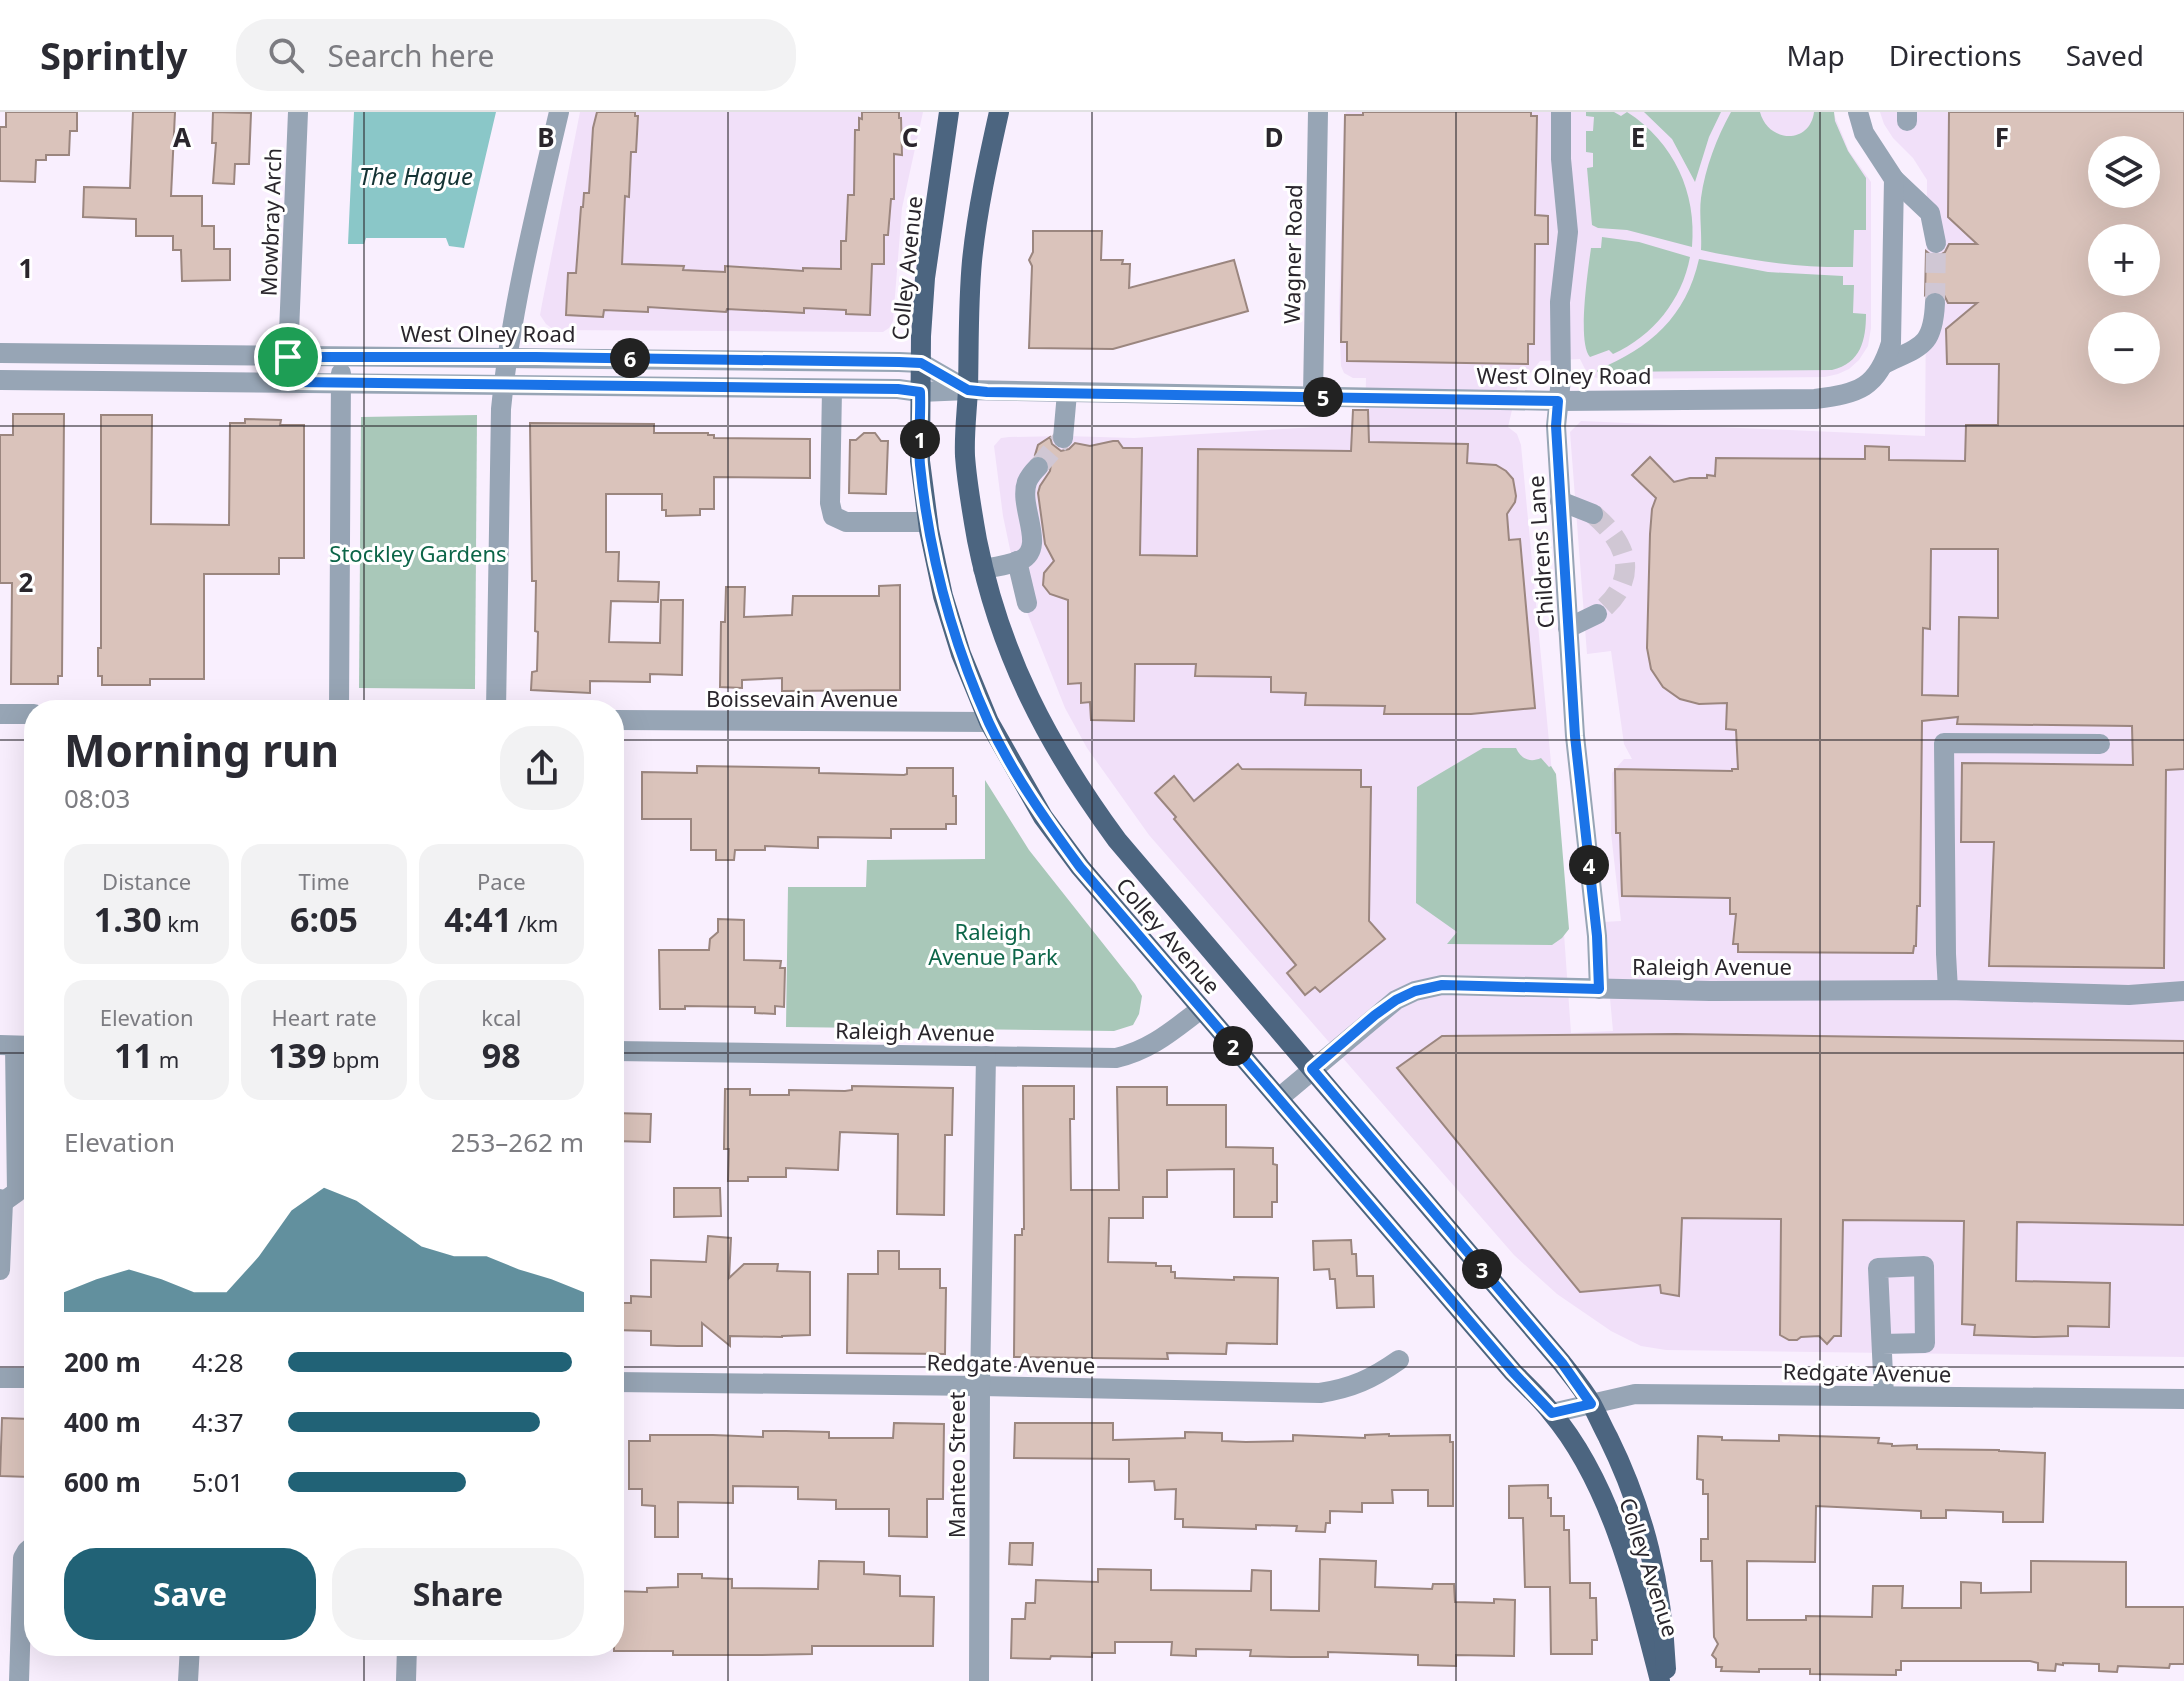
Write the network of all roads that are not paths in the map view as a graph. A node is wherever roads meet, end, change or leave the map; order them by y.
1 (298, 112) edge
2 (559, 112) edge
3 (949, 112) edge
4 (999, 112) edge
5 (1318, 112) edge
6 (1561, 112) edge
7 (1858, 112) edge
8 (1894, 179) junction
9 (1936, 243) tunnel mouth
10 (1935, 303) tunnel mouth
11 (0, 353) edge
12 (288, 357) junction
13 (342, 357) junction
14 (508, 357) junction
15 (921, 363) junction
16 (1884, 364) junction
17 (0, 380) edge
18 (293, 382) junction
19 (341, 383) junction
20 (503, 384) junction
21 (832, 389) junction
22 (968, 390) junction
23 (920, 392) junction
24 (1067, 393) junction
25 (1313, 396) junction
26 (1558, 401) junction
27 (1063, 438) tunnel mouth
28 (1038, 467) tunnel mouth
29 (1560, 501) junction
30 (1593, 514) tunnel mouth
31 (928, 522) junction
32 (1017, 561) junction
33 (983, 569) junction
34 (1027, 603) dead end
35 (1597, 614) tunnel mouth
36 (1568, 628) junction
37 (339, 700) edge
38 (496, 700) edge
39 (0, 714) edge
40 (24, 714) edge
41 (624, 720) edge
42 (989, 722) junction
43 (2100, 744) dead end
44 (1599, 989) junction
45 (1948, 990) junction
46 (2184, 991) edge
47 (1201, 1009) junction
48 (16, 1046) edge
49 (624, 1051) edge
50 (986, 1056) junction
51 (1312, 1069) junction
52 (1279, 1098) junction
53 (1, 1200) edge
54 (0, 1270) edge
55 (1882, 1344) dead end
56 (1399, 1360) dead end
57 (0, 1378) edge
58 (24, 1378) edge
59 (624, 1382) edge
60 (980, 1386) junction
61 (1884, 1396) junction
62 (2184, 1399) edge
63 (1591, 1404) junction
64 (1552, 1413) junction
65 (24, 1556) edge
66 (189, 1656) edge
67 (407, 1656) edge
68 (19, 1681) edge
69 (188, 1681) edge
70 (406, 1681) edge
71 (979, 1681) edge
72 (1660, 1681) edge
73 (1667, 1681) edge

1 - 12 street, Mowbray Arch
2 - 14 street
3 - 15 main road, Colley Avenue
4 - 22 main road, Colley Avenue
5 - 25 street, Wagner Road
6 - 26 street, Childrens Lane
7 - 8 street
8 - 9 street
8 - 16 street
10 - 16 street, West Olney Road
11 - 12 street, West Olney Road
12 - 13 street, West Olney Road
12 - 18 street, Mowbray Arch
13 - 14 street, West Olney Road
13 - 19 street
14 - 15 street, West Olney Road
14 - 20 street
15 - 22 street, West Olney Road
15 - 23 main road, Colley Avenue
16 - 26 street, West Olney Road
17 - 18 street, West Olney Road
18 - 19 street, West Olney Road
19 - 20 street, West Olney Road
19 - 37 street
20 - 21 street, West Olney Road
20 - 38 street
21 - 23 street, West Olney Road
21 - 31 street
22 - 23 street, West Olney Road
22 - 24 street, West Olney Road
22 - 33 main road, Colley Avenue
23 - 31 main road, Colley Avenue
24 - 25 street, West Olney Road
24 - 27 street
25 - 26 street, West Olney Road
26 - 29 street, Childrens Lane
28 - 32 street
29 - 30 street
29 - 36 street, Childrens Lane
31 - 42 main road, Colley Avenue
32 - 33 street
32 - 34 street
33 - 51 main road, Colley Avenue
35 - 36 street
36 - 44 street, Childrens Lane
39 - 40 street
41 - 42 street, Boissevain Avenue
42 - 47 main road, Colley Avenue
43 - 45 street
44 - 45 street, Raleigh Avenue
44 - 51 street, Raleigh Avenue
45 - 46 street, Raleigh Avenue
47 - 50 street, Raleigh Avenue
47 - 52 main road, Colley Avenue
48 - 53 street
49 - 50 street, Raleigh Avenue
50 - 60 street, Manteo Street
51 - 52 street, Raleigh Avenue
51 - 63 main road, Colley Avenue
52 - 64 main road, Colley Avenue
53 - 54 street
55 - 61 street
56 - 60 street, Redgate Avenue
57 - 58 street
59 - 60 street, Redgate Avenue
60 - 71 street, Manteo Street
61 - 62 street, Redgate Avenue
61 - 63 street, Redgate Avenue
63 - 64 street, Redgate Avenue
63 - 73 main road, Colley Avenue
64 - 72 main road, Colley Avenue
65 - 68 street
66 - 69 street
67 - 70 street

